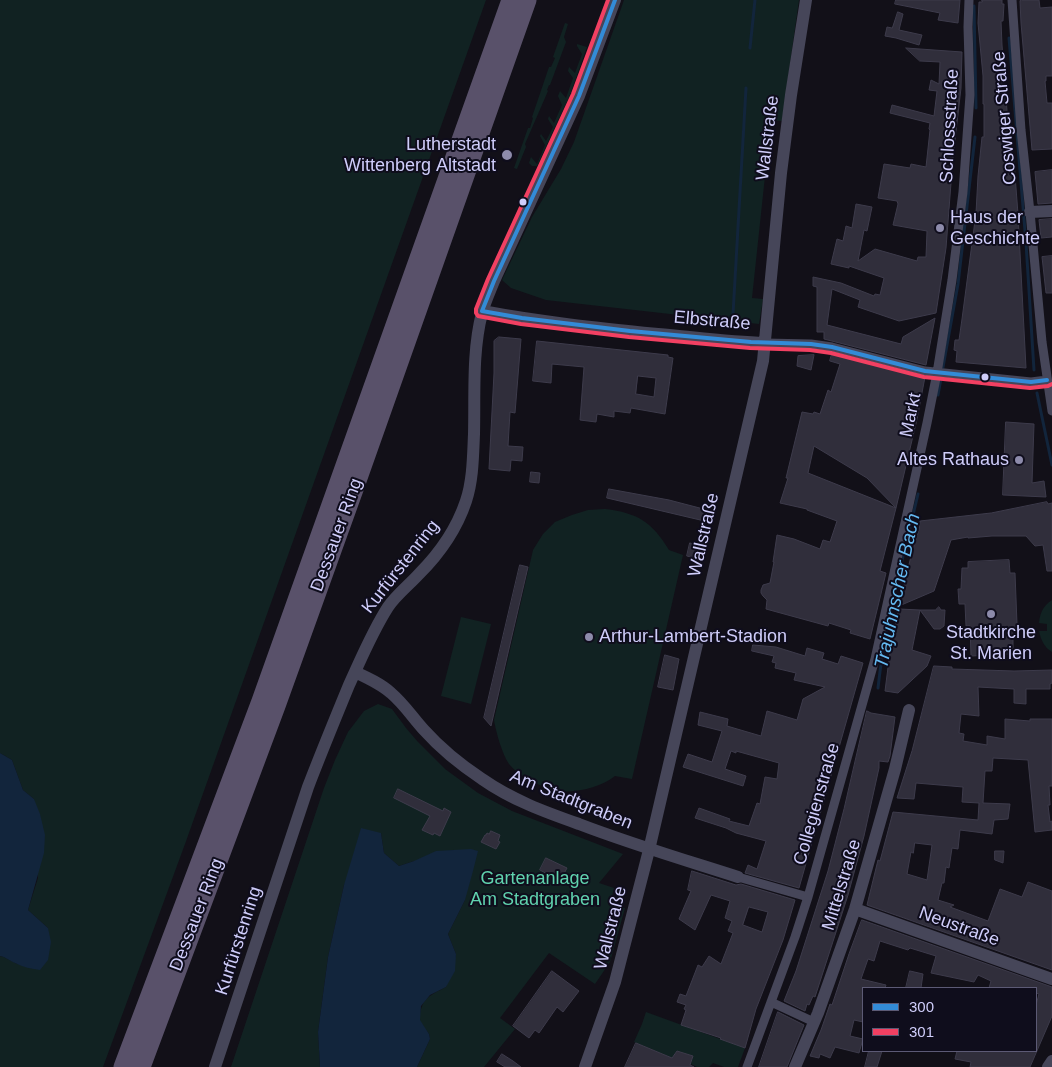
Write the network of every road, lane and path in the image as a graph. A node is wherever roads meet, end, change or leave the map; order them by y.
1 (511, 0) edge
2 (527, 0) edge
3 (615, 0) edge
4 (806, 0) edge
5 (969, 0) edge
6 (1012, 0) edge
7 (1052, 211) edge
8 (1030, 212) junction
9 (482, 311) junction
10 (765, 343) junction
11 (1048, 358) edge
12 (941, 373) junction
13 (1047, 380) junction
14 (1052, 411) edge
15 (917, 420) dead end
16 (927, 423) junction
17 (900, 544) joint
18 (355, 672) junction
19 (909, 710) dead end
20 (649, 850) junction
21 (738, 877) joint
22 (808, 898) junction
23 (855, 909) junction
24 (1052, 979) edge
25 (771, 1002) junction
26 (814, 1022) junction
27 (1052, 1060) edge
28 (123, 1067) edge
29 (141, 1067) edge
30 (215, 1067) edge
31 (585, 1067) edge
32 (747, 1067) edge
33 (795, 1067) edge
34 (1048, 1067) edge

1 - 28 main road, Dessauer Ring
2 - 29 main road, Dessauer Ring
3 - 9 street, Kurfürstenring
4 - 10 street, Wallstraße
5 - 12 street, Schlossstraße
6 - 8 street, Coswiger Straße
7 - 8 street
8 - 11 street, Coswiger Straße
9 - 10 street, Elbstraße
9 - 18 street, Kurfürstenring
10 - 12 street, Elbstraße
10 - 20 street, Wallstraße
11 - 13 street, Coswiger Straße
12 - 13 street
12 - 16 street, Markt
13 - 14 street, Coswiger Straße
15 - 16 street
16 - 17 street, Markt
17 - 22 street, Collegienstraße
18 - 20 street, Am Stadtgraben
18 - 30 street, Kurfürstenring
19 - 23 street, Mittelstraße
20 - 21 street, Am Stadtgraben
20 - 31 street, Wallstraße
21 - 22 street, Am Stadtgraben
22 - 25 street, Collegienstraße
23 - 24 street, Neustraße
23 - 26 street, Mittelstraße
25 - 26 street
25 - 32 street, Collegienstraße
26 - 33 street, Mittelstraße
27 - 34 street

